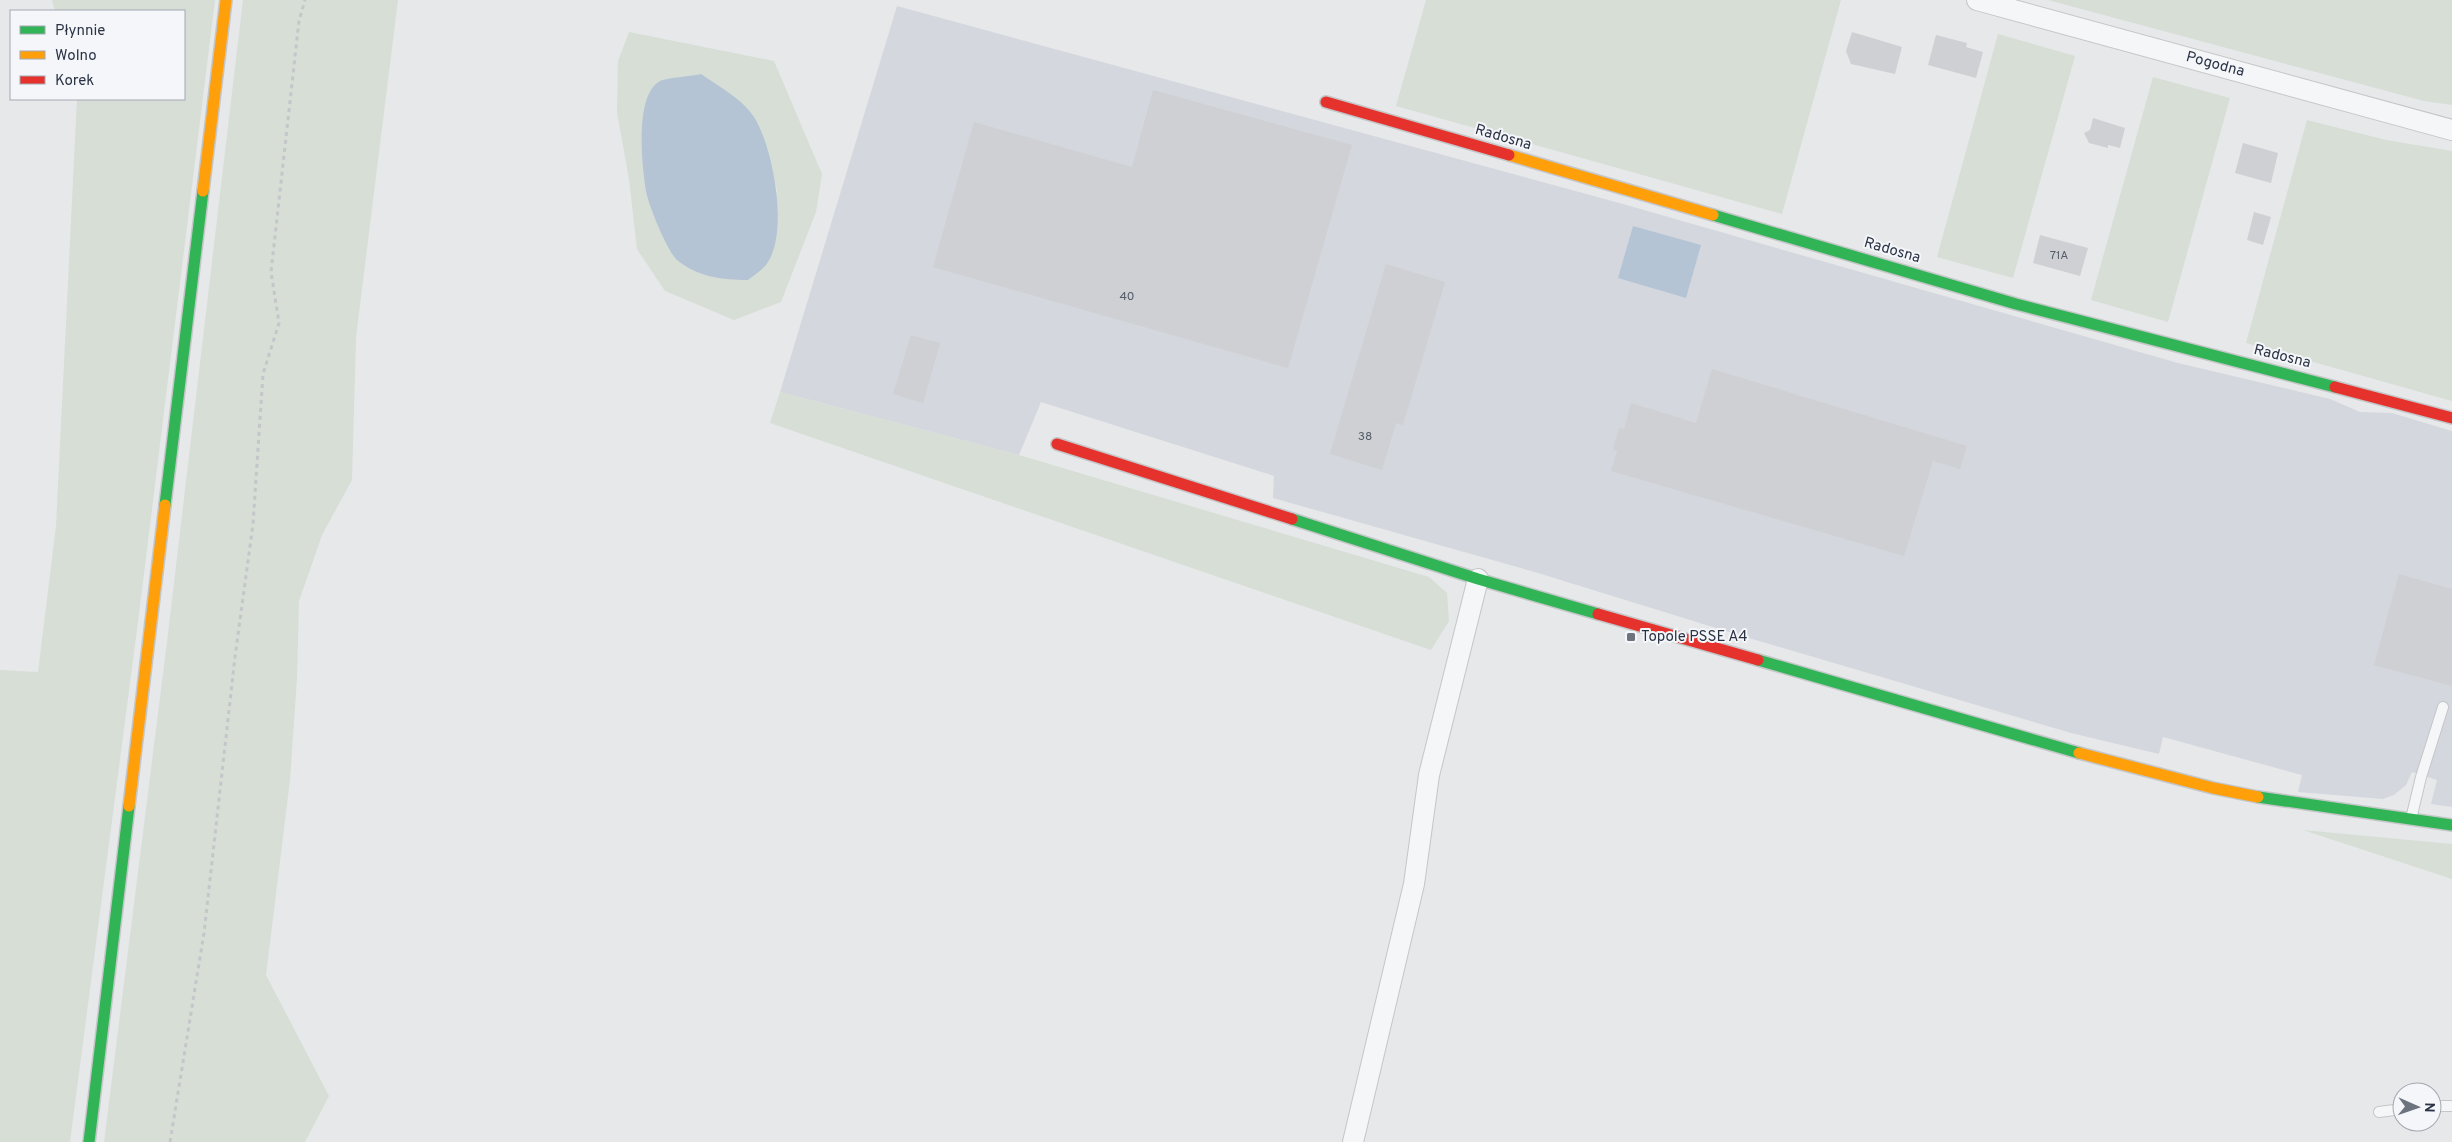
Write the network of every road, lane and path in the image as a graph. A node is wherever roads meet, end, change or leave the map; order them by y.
1 (226, 0) edge
2 (305, 0) edge
3 (1977, 0) edge
4 (1326, 102) dead end
5 (2452, 130) edge
6 (2452, 418) edge
7 (1056, 444) dead end
8 (1478, 579) junction
9 (2443, 707) dead end
10 (2411, 821) junction
11 (2452, 825) edge
12 (2392, 1110) edge
13 (2379, 1112) dead end
14 (89, 1142) edge
15 (170, 1142) edge
16 (1353, 1142) edge

1 - 14 street
2 - 15 path
3 - 5 street, Pogodna
4 - 6 street, Radosna
7 - 8 street
8 - 10 street
8 - 16 street
9 - 10 lane
10 - 11 street
12 - 13 lane

